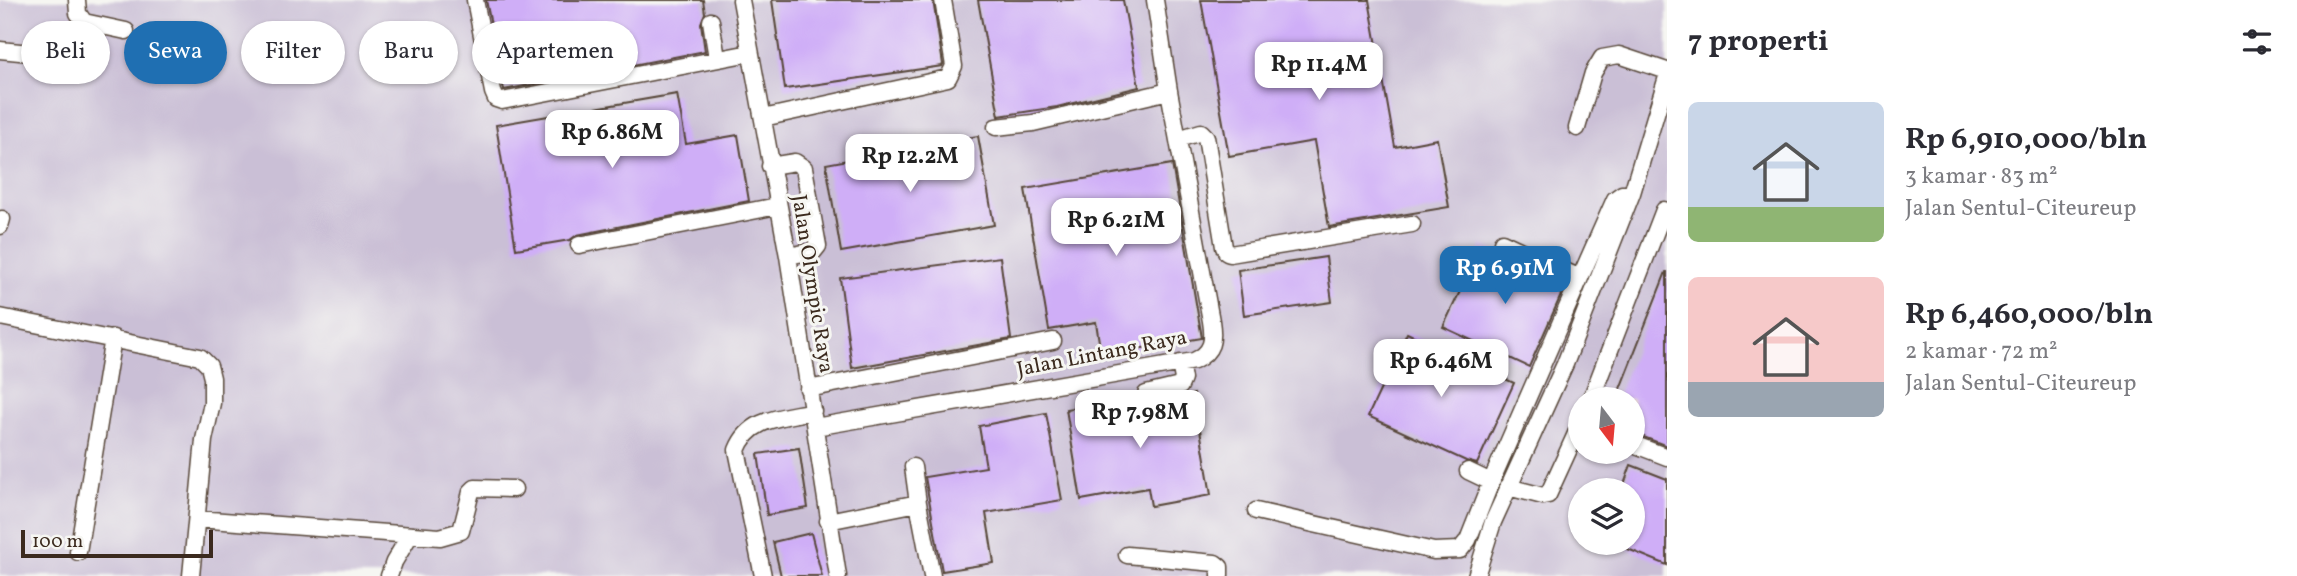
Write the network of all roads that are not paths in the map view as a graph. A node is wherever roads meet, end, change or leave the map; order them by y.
1 (77, 0) edge
2 (475, 0) edge
3 (741, 0) edge
4 (943, 0) edge
5 (1155, 0) edge
6 (711, 21) dead end
7 (124, 32) edge
8 (0, 50) edge
9 (21, 52) edge
10 (750, 53) junction
11 (717, 58) junction
12 (1667, 71) edge
13 (1667, 77) edge
14 (1169, 91) junction
15 (763, 118) junction
16 (996, 127) dead end
17 (1577, 128) dead end
18 (1178, 139) junction
19 (770, 166) junction
20 (1632, 193) junction
21 (777, 206) junction
22 (1664, 210) dead end
23 (1412, 224) dead end
24 (1502, 242) dead end
25 (579, 244) dead end
26 (788, 256) junction
27 (1580, 278) junction
28 (0, 317) edge
29 (113, 338) junction
30 (1053, 341) dead end
31 (1180, 363) junction
32 (1596, 387) edge
33 (808, 389) junction
34 (1146, 394) dead end
35 (814, 419) junction
36 (1645, 449) edge
37 (1568, 451) edge
38 (1667, 457) edge
39 (912, 467) dead end
40 (1468, 471) dead end
41 (1491, 482) junction
42 (1508, 487) junction
43 (514, 489) dead end
44 (1484, 499) junction
45 (918, 503) junction
46 (1500, 505) junction
47 (1256, 510) dead end
48 (197, 519) junction
49 (828, 521) junction
50 (410, 535) junction
51 (78, 552) dead end
52 (1127, 555) dead end
53 (191, 576) edge
54 (389, 576) edge
55 (763, 576) edge
56 (838, 576) edge
57 (932, 576) edge
58 (1220, 576) edge
59 (1476, 576) edge

1 - 7 street
2 - 11 street
3 - 10 street, Jalan Olympic Raya
4 - 15 street
5 - 14 street, Jalan Lintang Raya
6 - 11 street
8 - 9 street
10 - 11 street
10 - 15 street, Jalan Olympic Raya
12 - 17 street
13 - 20 street
14 - 16 street
14 - 18 street, Jalan Lintang Raya
15 - 19 street, Jalan Olympic Raya
18 - 23 street
18 - 31 street, Jalan Lintang Raya
19 - 21 street, Jalan Olympic Raya
19 - 26 street
20 - 27 street
20 - 42 street
21 - 25 street
21 - 26 street, Jalan Olympic Raya
22 - 32 street
24 - 27 street
26 - 33 street, Jalan Olympic Raya
27 - 41 street
28 - 29 street
29 - 48 street
29 - 51 street
30 - 33 street
31 - 34 street
31 - 35 street, Jalan Lintang Raya
33 - 35 street, Jalan Olympic Raya
35 - 49 street, Jalan Olympic Raya
35 - 55 street, Jalan Lintang Raya
36 - 38 street
37 - 42 street
39 - 45 street
40 - 41 street
41 - 44 street
42 - 46 street
43 - 50 street
44 - 46 street
44 - 47 street
45 - 49 street
45 - 57 street
46 - 59 street
48 - 50 street
48 - 53 street
49 - 56 street, Jalan Olympic Raya
50 - 54 street
52 - 58 street

